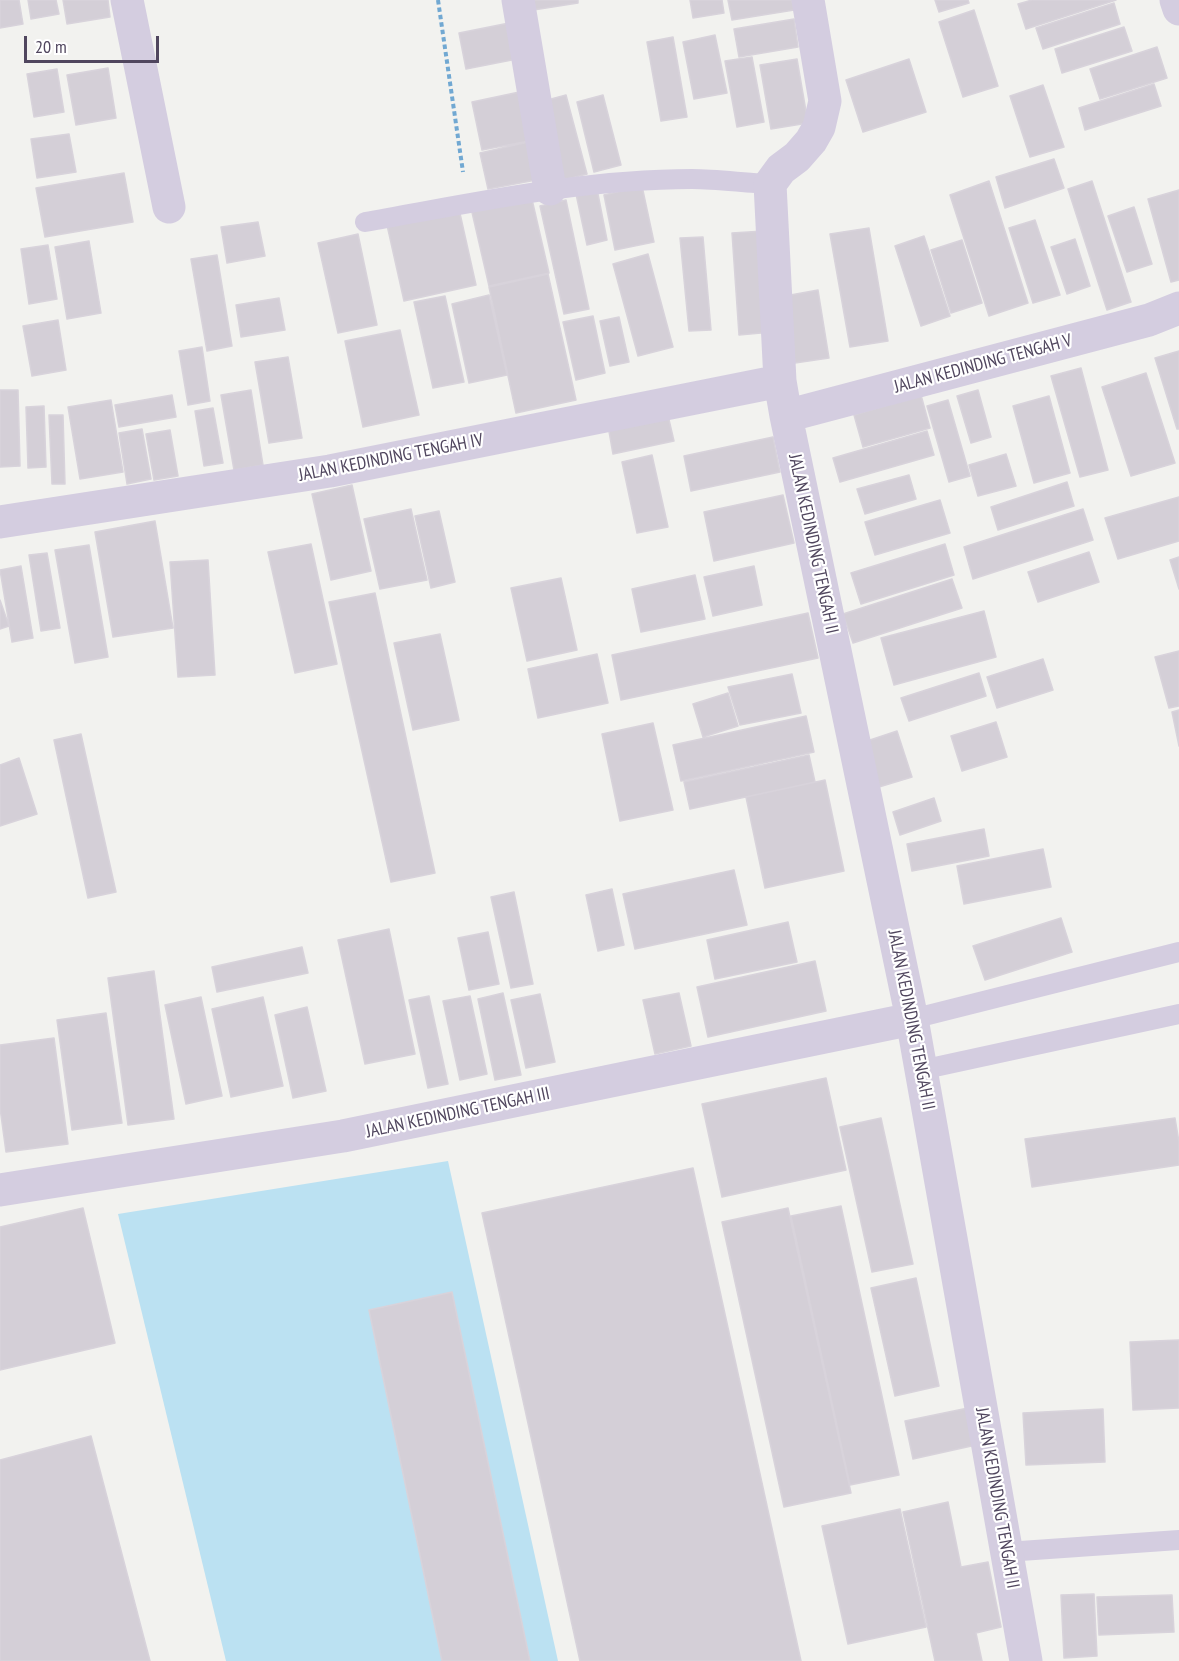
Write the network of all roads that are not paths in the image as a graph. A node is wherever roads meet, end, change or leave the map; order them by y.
1 (126, 0) edge
2 (518, 0) edge
3 (807, 0) edge
4 (1176, 0) edge
5 (1179, 9) edge
6 (770, 184) junction
7 (550, 189) junction
8 (169, 207) dead end
9 (365, 222) dead end
10 (1179, 308) edge
11 (780, 381) junction
12 (786, 417) junction
13 (0, 522) edge
14 (1179, 952) edge
15 (1179, 1014) edge
16 (912, 1019) junction
17 (921, 1070) junction
18 (0, 1190) edge
19 (1179, 1540) edge
20 (1006, 1552) junction
21 (1026, 1661) edge

1 - 8 street
2 - 7 street
3 - 6 street
4 - 5 street
6 - 7 lane
6 - 11 street, JALAN KEDINDING TENGAH II
7 - 9 lane
10 - 12 street, JALAN KEDINDING TENGAH V
11 - 12 street, JALAN KEDINDING TENGAH II
11 - 13 street, JALAN KEDINDING TENGAH IV
12 - 16 street, JALAN KEDINDING TENGAH II
14 - 16 lane
15 - 17 lane
16 - 17 street, JALAN KEDINDING TENGAH II
16 - 18 street, JALAN KEDINDING TENGAH III
17 - 20 street, JALAN KEDINDING TENGAH II
19 - 20 lane
20 - 21 street, JALAN KEDINDING TENGAH II

